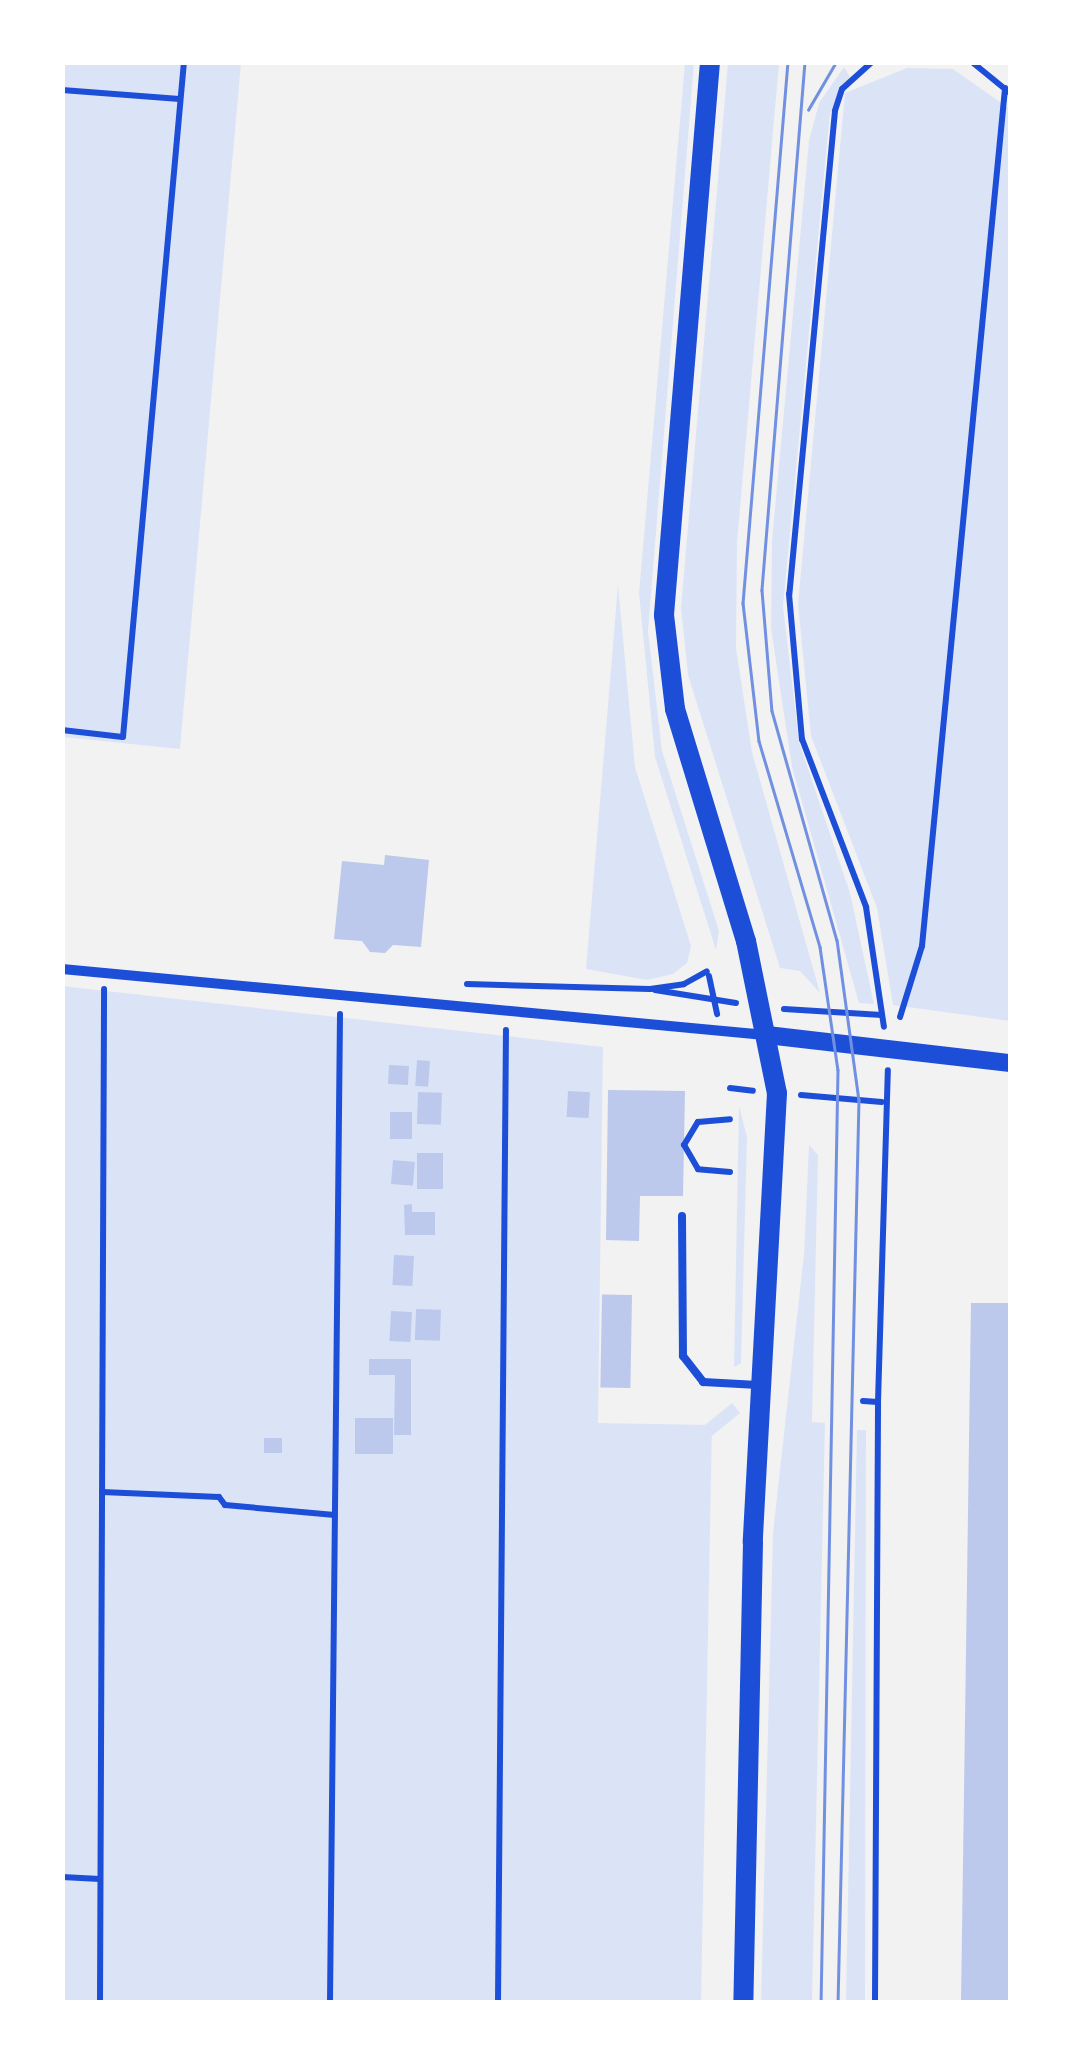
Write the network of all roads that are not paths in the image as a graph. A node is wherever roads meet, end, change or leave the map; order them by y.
1 (710, 62) edge
2 (62, 969) edge
3 (767, 1035) junction
4 (1010, 1064) edge
5 (682, 1216) dead end
6 (763, 1386) junction
7 (743, 2002) edge

1 - 3 main road
2 - 3 street
3 - 4 street
3 - 6 main road
5 - 6 lane
6 - 7 main road

